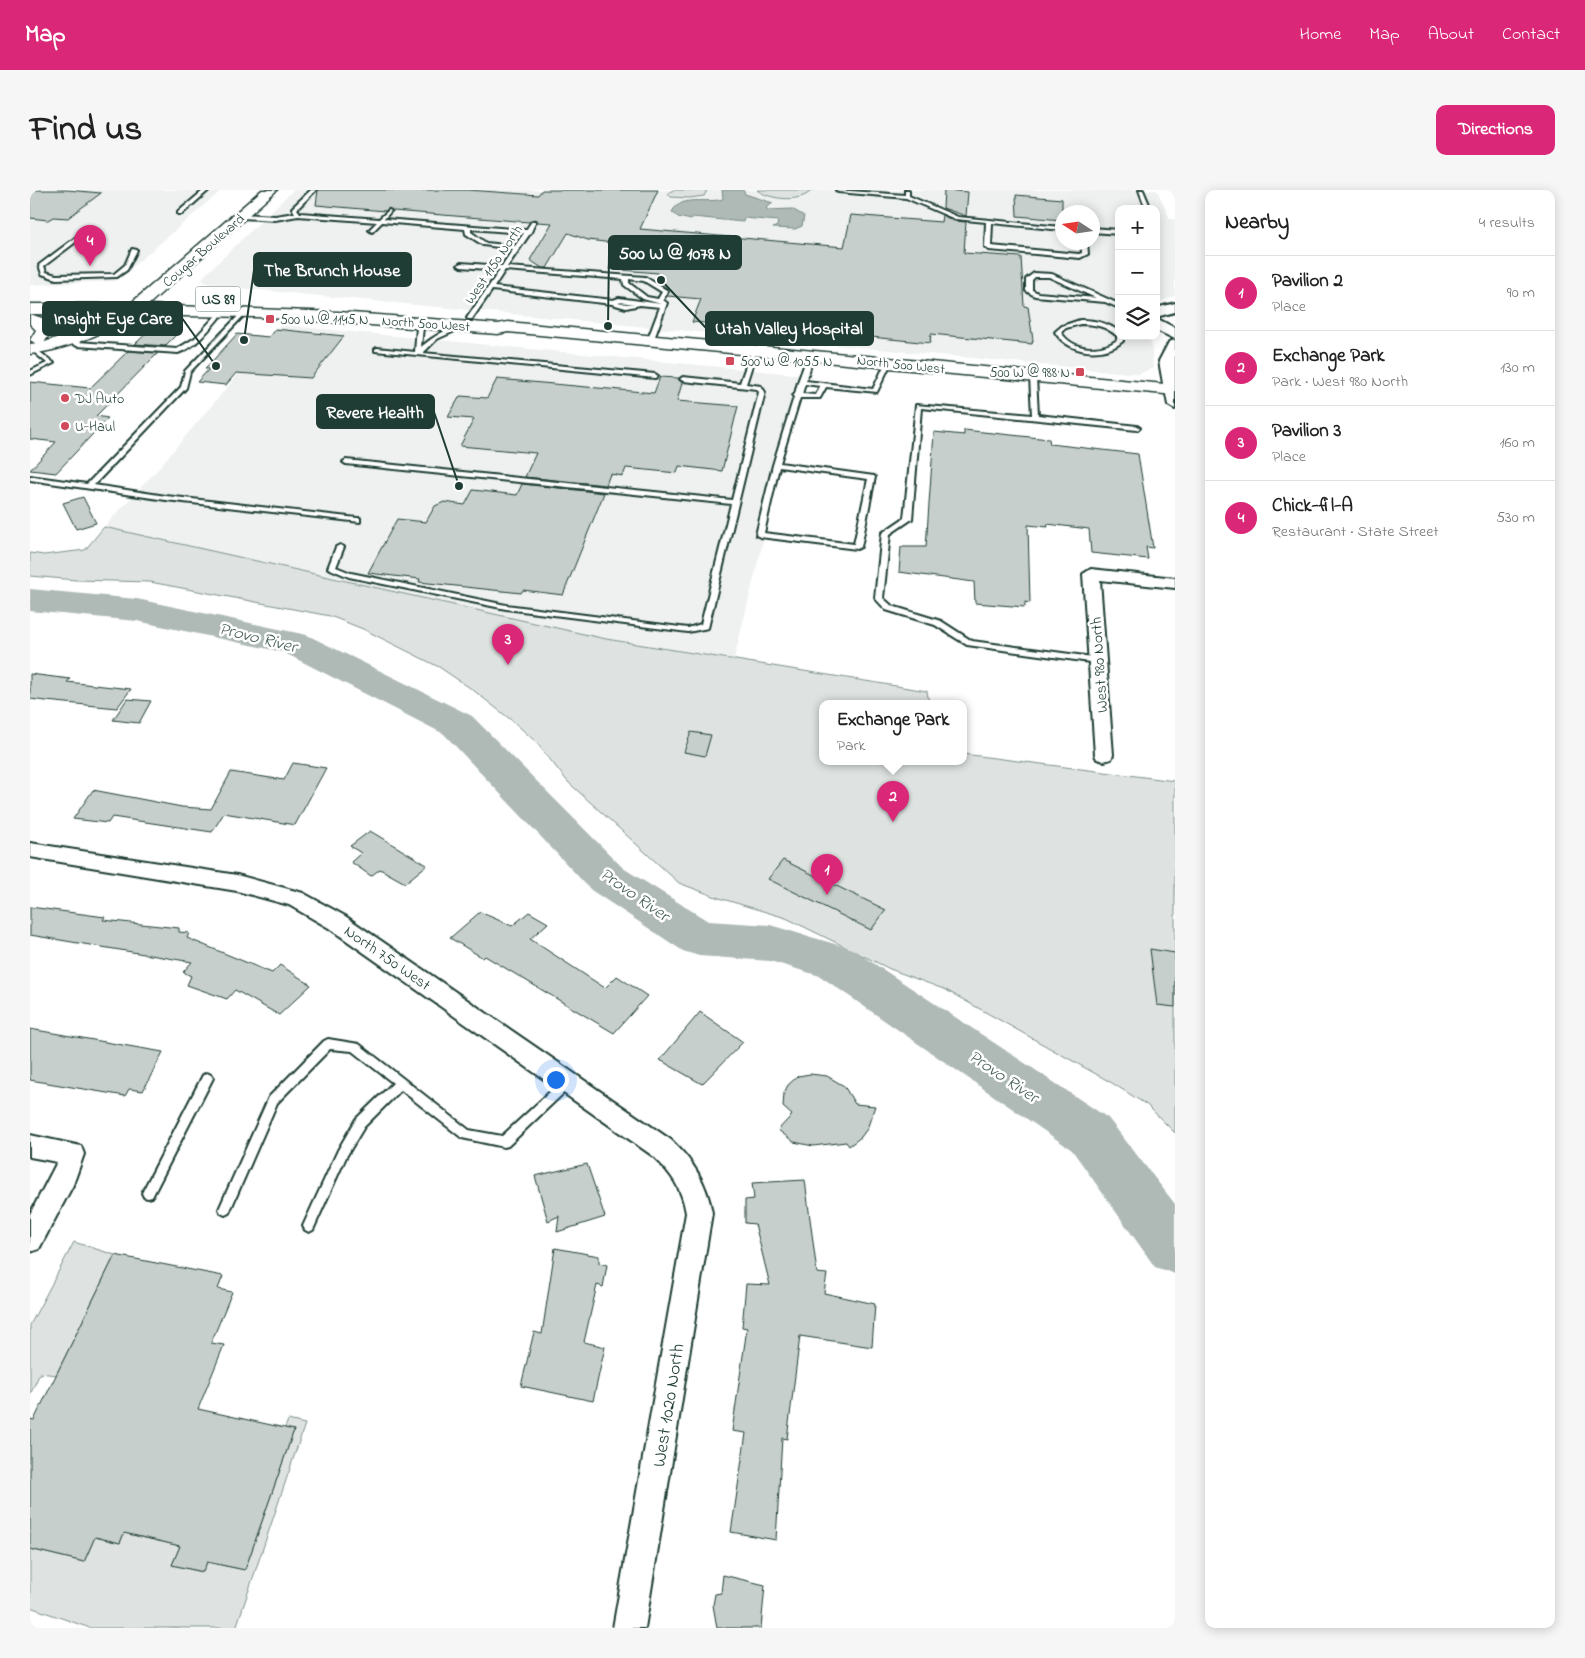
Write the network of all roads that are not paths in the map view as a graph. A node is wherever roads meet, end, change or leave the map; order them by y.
1 (201, 190) edge
2 (270, 190) edge
3 (314, 190) edge
4 (908, 190) edge
5 (1141, 190) edge
6 (838, 192) dead end
7 (906, 197) junction
8 (1147, 205) edge
9 (389, 211) dead end
10 (180, 213) dead end
11 (298, 214) junction
12 (242, 216) junction
13 (382, 220) junction
14 (534, 222) dead end
15 (989, 222) junction
16 (468, 227) junction
17 (1055, 227) edge
18 (372, 230) dead end
19 (1100, 231) edge
20 (528, 232) junction
21 (1115, 232) edge
22 (79, 237) dead end
23 (517, 248) junction
24 (134, 250) dead end
25 (1085, 250) edge
26 (461, 265) dead end
27 (503, 269) junction
28 (626, 277) junction
29 (489, 290) junction
30 (150, 296) junction
31 (30, 297) edge
32 (1106, 300) junction
33 (130, 302) junction
34 (662, 303) junction
35 (1115, 304) edge
36 (1175, 307) edge
37 (109, 308) junction
38 (30, 309) edge
39 (222, 311) junction
40 (244, 312) junction
41 (1160, 313) edge
42 (30, 319) edge
43 (414, 321) junction
44 (468, 322) junction
45 (1160, 325) edge
46 (1115, 326) edge
47 (1110, 328) junction
48 (1115, 332) edge
49 (1175, 334) edge
50 (67, 340) junction
51 (652, 340) junction
52 (1120, 340) edge
53 (33, 345) edge
54 (1175, 345) edge
55 (377, 350) dead end
56 (754, 350) junction
57 (418, 354) junction
58 (811, 355) junction
59 (888, 363) junction
60 (30, 372) edge
61 (655, 376) dead end
62 (1033, 378) junction
63 (684, 379) dead end
64 (801, 382) junction
65 (744, 385) junction
66 (824, 385) junction
67 (1174, 394) edge
68 (796, 396) junction
69 (1036, 417) junction
70 (1137, 428) dead end
71 (346, 462) dead end
72 (776, 466) junction
73 (30, 478) edge
74 (88, 487) junction
75 (735, 502) junction
76 (357, 520) dead end
77 (340, 546) dead end
78 (1175, 583) edge
79 (1097, 660) junction
80 (1104, 755) dead end
81 (30, 850) edge
82 (207, 1078) dead end
83 (568, 1082) junction
84 (401, 1083) junction
85 (30, 1146) edge
86 (691, 1182) joint
87 (148, 1193) dead end
88 (225, 1209) dead end
89 (309, 1226) dead end
90 (30, 1240) edge
91 (629, 1628) edge

1 - 10 lane
2 - 12 main road, Cougar Boulevard
3 - 11 lane
4 - 7 lane
5 - 8 lane
6 - 7 lane
7 - 15 lane
9 - 13 lane
11 - 12 lane
11 - 13 lane
12 - 30 main road, Cougar Boulevard
13 - 16 lane
13 - 18 lane
14 - 20 lane, West 1150 North
15 - 17 lane
15 - 25 lane
16 - 20 lane
16 - 23 lane
19 - 21 lane
20 - 23 lane, West 1150 North
22 - 24 lane
23 - 27 lane, West 1150 North
26 - 27 lane
27 - 28 lane
27 - 29 lane, West 1150 North
28 - 34 lane
28 - 34 lane
29 - 34 lane
29 - 44 lane, West 1150 North
30 - 33 main road, Cougar Boulevard
30 - 44 main road, North 500 West / US 89
31 - 33 main road, US 89
32 - 32 lane
32 - 35 lane
33 - 37 main road, US 89
33 - 39 main road, North 500 West / US 89
33 - 50 main road, Cougar Boulevard
34 - 51 lane
36 - 41 street
37 - 38 main road, US 89
37 - 53 main road
39 - 40 main road, North 500 West / US 89
39 - 50 lane
40 - 43 main road, North 500 West / US 89
40 - 74 lane
42 - 53 main road
43 - 44 main road, North 500 West / US 89
43 - 57 lane
44 - 51 main road, North 500 West / US 89
44 - 57 lane
45 - 49 street
46 - 47 lane
47 - 48 lane
47 - 52 lane
50 - 53 main road, Cougar Boulevard
51 - 56 main road, North 500 West / US 89
53 - 60 lane
54 - 67 street
55 - 57 lane
56 - 58 main road, North 500 West / US 89
56 - 65 lane
57 - 61 lane
58 - 59 main road, North 500 West / US 89
58 - 64 lane
59 - 62 main road, North 500 West / US 89
59 - 66 lane
62 - 67 main road, North 500 West / US 89
62 - 69 lane
63 - 65 lane
64 - 66 lane
64 - 68 lane
65 - 75 lane
66 - 68 lane
68 - 72 lane
69 - 70 lane
69 - 79 lane
71 - 75 lane
72 - 72 lane
73 - 74 lane
74 - 76 lane
75 - 77 lane
78 - 79 street, West 980 North
79 - 80 street, West 980 North
81 - 83 street, North 750 West
82 - 87 lane
83 - 84 lane
83 - 86 street, North 750 West
84 - 88 lane
84 - 89 lane
85 - 90 street
86 - 91 street, West 1020 North

